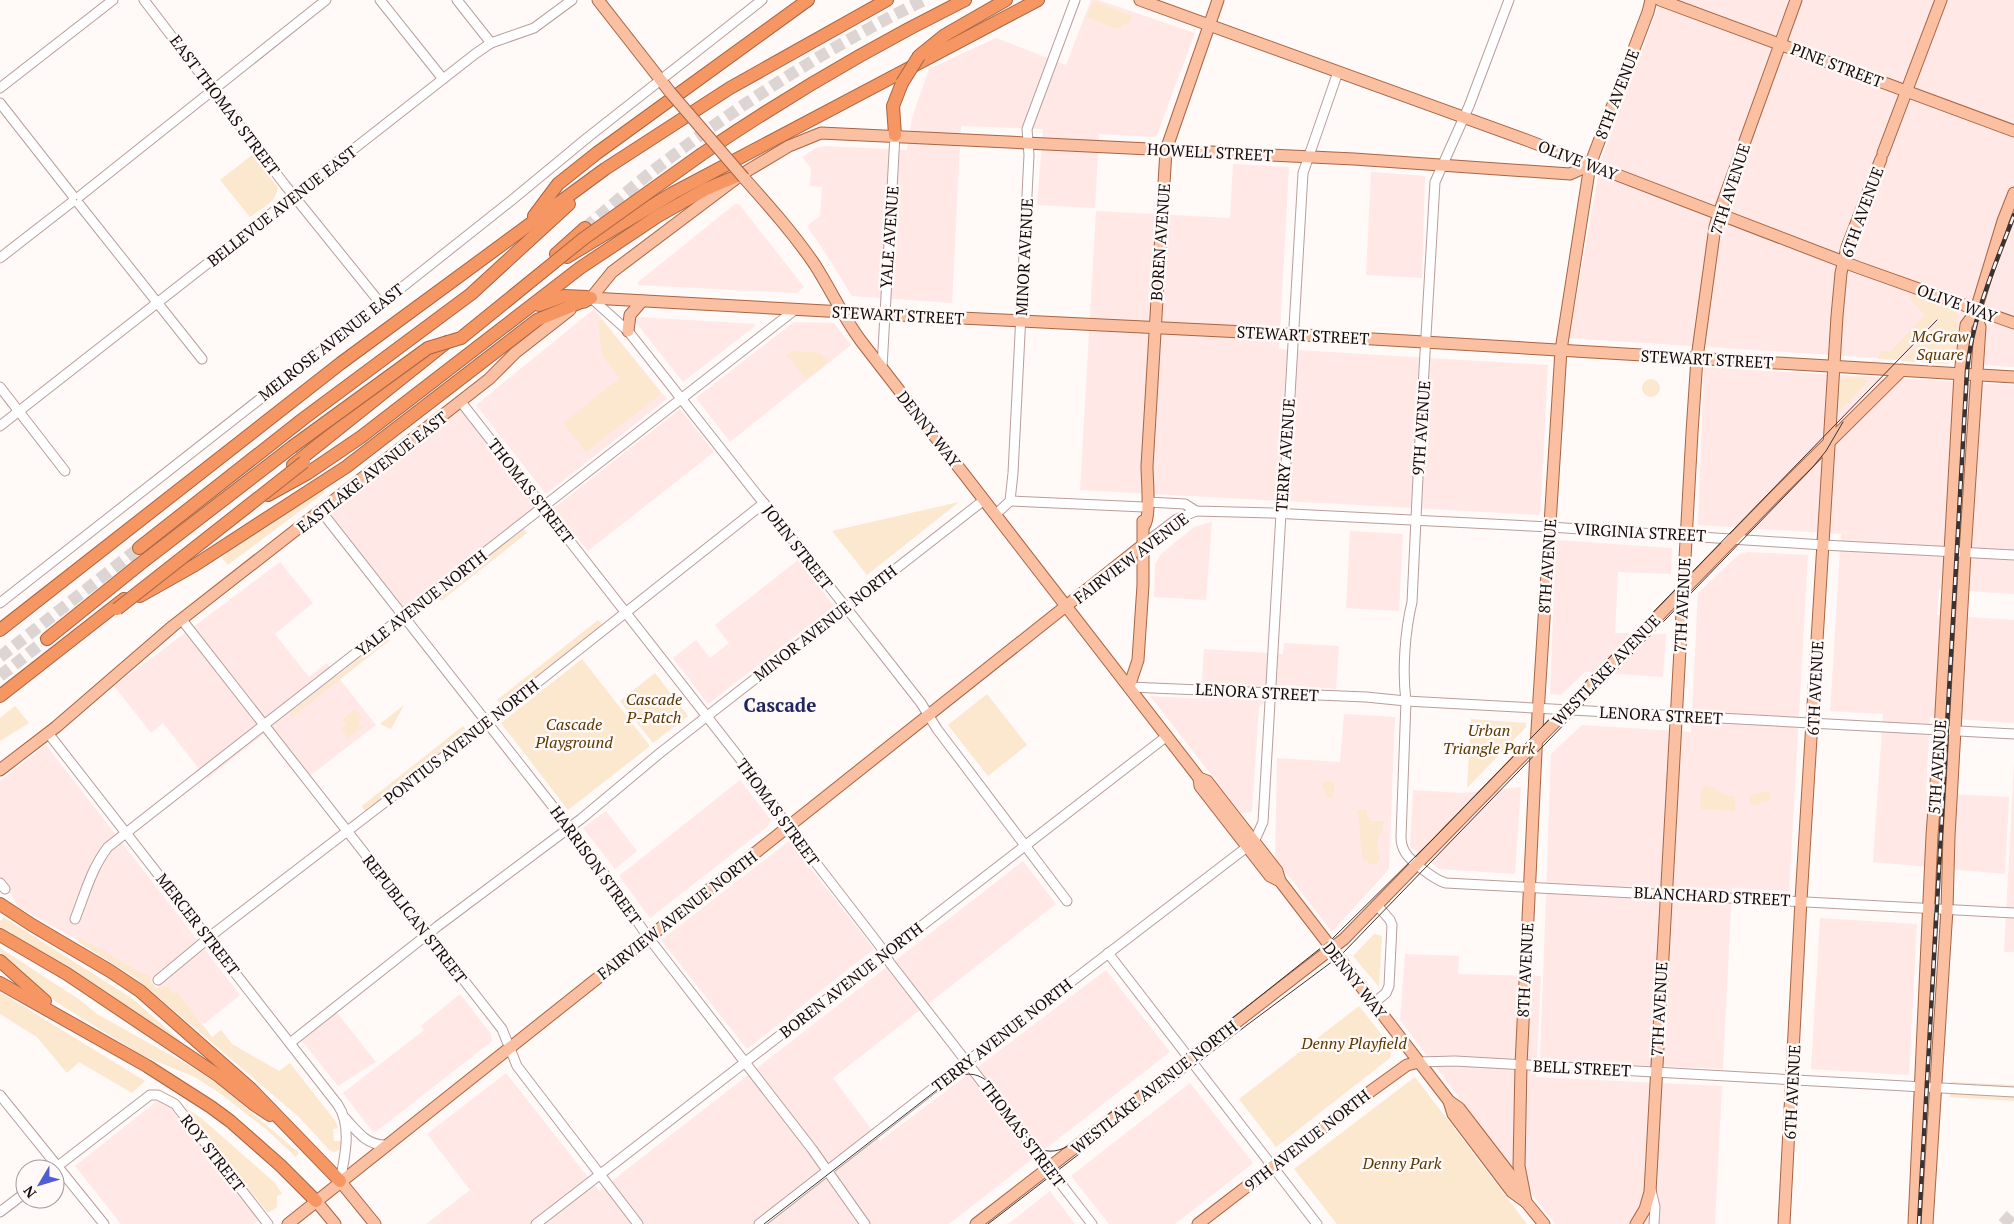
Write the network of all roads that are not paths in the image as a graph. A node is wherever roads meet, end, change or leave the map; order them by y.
1 (113, 0) edge
2 (144, 0) edge
3 (326, 0) edge
4 (380, 0) edge
5 (458, 0) edge
6 (572, 0) edge
7 (598, 0) edge
8 (762, 0) edge
9 (808, 0) edge
10 (888, 0) edge
11 (965, 0) edge
12 (1006, 0) edge
13 (1038, 0) edge
14 (1075, 0) edge
15 (1140, 0) edge
16 (1218, 0) edge
17 (1509, 0) edge
18 (1651, 0) edge
19 (1660, 0) edge
20 (1796, 0) edge
21 (1941, 0) edge
22 (1209, 25) junction
23 (492, 43) junction
24 (1780, 44) junction
25 (1338, 72) junction
26 (443, 79) junction
27 (660, 80) junction
28 (0, 88) edge
29 (212, 90) junction
30 (1907, 92) junction
31 (0, 103) edge
32 (1464, 118) junction
33 (2014, 131) edge
34 (895, 135) junction
35 (1028, 143) junction
36 (1166, 150) junction
37 (1308, 157) junction
38 (1443, 165) junction
39 (1590, 165) junction
40 (605, 169) junction
41 (742, 174) junction
42 (2014, 193) edge
43 (294, 196) junction
44 (76, 200) junction
45 (1719, 214) junction
46 (526, 226) junction
47 (585, 228) tunnel mouth
48 (0, 258) edge
49 (1844, 262) junction
50 (514, 289) junction
51 (591, 298) junction
52 (642, 301) junction
53 (157, 303) junction
54 (381, 304) junction
55 (796, 309) junction
56 (522, 311) junction
57 (1975, 311) junction
58 (841, 312) junction
59 (884, 314) junction
60 (1021, 321) junction
61 (2014, 323) edge
62 (1154, 328) junction
63 (628, 331) junction
64 (1293, 334) junction
65 (461, 338) junction
66 (1426, 342) junction
67 (1561, 350) junction
68 (1697, 358) junction
69 (202, 359) dead end
70 (1834, 366) junction
71 (882, 368) junction
72 (1902, 370) junction
73 (1960, 374) junction
74 (1976, 375) junction
75 (2014, 377) edge
76 (0, 387) edge
77 (682, 399) junction
78 (461, 402) junction
79 (19, 411) junction
80 (0, 426) edge
81 (1828, 444) junction
82 (65, 471) dead end
83 (984, 500) junction
84 (1146, 500) junction
85 (1010, 501) junction
86 (764, 504) junction
87 (543, 507) junction
88 (321, 511) junction
89 (1196, 511) junction
90 (1281, 513) junction
91 (995, 515) junction
92 (224, 520) junction
93 (1416, 521) junction
94 (1550, 527) junction
95 (1686, 536) junction
96 (1733, 538) junction
97 (1144, 544) junction
98 (1823, 545) junction
99 (140, 548) tunnel mouth
100 (1950, 552) junction
101 (1965, 552) junction
102 (2014, 555) edge
103 (1683, 591) junction
104 (0, 603) edge
105 (1066, 606) junction
106 (846, 607) junction
107 (116, 609) junction
108 (625, 612) junction
109 (403, 616) junction
110 (182, 620) junction
111 (0, 630) edge
112 (47, 639) tunnel mouth
113 (1128, 687) junction
114 (1270, 693) junction
115 (0, 696) edge
116 (0, 701) edge
117 (1406, 701) junction
118 (1538, 708) junction
119 (1567, 709) junction
120 (1675, 715) junction
121 (706, 716) junction
122 (929, 716) junction
123 (487, 723) junction
124 (1813, 723) junction
125 (264, 725) junction
126 (1940, 730) junction
127 (1954, 731) junction
128 (48, 733) junction
129 (2014, 734) edge
130 (1167, 736) junction
131 (1536, 740) junction
132 (0, 770) edge
133 (569, 827) junction
134 (789, 828) junction
135 (347, 832) junction
136 (126, 833) junction
137 (1251, 844) junction
138 (1024, 846) junction
139 (1416, 864) junction
140 (1530, 886) junction
141 (1665, 894) junction
142 (1801, 900) junction
143 (1067, 901) dead end
144 (0, 904) edge
145 (1377, 905) junction
146 (1929, 908) junction
147 (1947, 909) junction
148 (2014, 913) edge
149 (75, 919) dead end
150 (428, 934) junction
151 (1, 936) edge
152 (208, 938) junction
153 (648, 938) junction
154 (1332, 950) junction
155 (1108, 953) junction
156 (884, 954) junction
157 (0, 961) edge
158 (158, 980) dead end
159 (0, 982) edge
160 (1374, 1003) junction
161 (290, 1043) junction
162 (109, 1044) junction
163 (509, 1047) junction
164 (1190, 1059) junction
165 (967, 1062) junction
166 (1419, 1062) junction
167 (745, 1063) junction
168 (1521, 1065) junction
169 (1655, 1072) junction
170 (1792, 1080) junction
171 (1922, 1087) junction
172 (1936, 1088) junction
173 (2014, 1092) edge
174 (0, 1094) edge
175 (1449, 1101) junction
176 (345, 1118) junction
177 (289, 1127) junction
178 (385, 1145) junction
179 (1519, 1145) junction
180 (49, 1159) edge
181 (65, 1161) edge
182 (1273, 1166) junction
183 (1504, 1166) junction
184 (1048, 1168) junction
185 (827, 1172) junction
186 (600, 1175) junction
187 (65, 1178) edge
188 (340, 1181) junction
189 (1650, 1184) junction
190 (15, 1200) edge
191 (316, 1201) junction
192 (1526, 1202) junction
193 (0, 1212) edge
194 (104, 1224) edge
195 (268, 1224) edge
196 (288, 1224) edge
197 (335, 1224) edge
198 (375, 1224) edge
199 (536, 1224) edge
200 (638, 1224) edge
201 (759, 1224) edge
202 (865, 1224) edge
203 (976, 1224) edge
204 (1092, 1224) edge
205 (1198, 1224) edge
206 (1317, 1224) edge
207 (1544, 1224) edge
208 (1636, 1224) edge
209 (1654, 1224) edge
210 (1784, 1224) edge
211 (1914, 1224) edge
212 (1927, 1224) edge

1 - 28 street
2 - 29 street, EAST THOMAS STREET
3 - 29 street
4 - 26 street
5 - 23 street
6 - 23 street, BELLEVUE AVENUE EAST
7 - 27 main road, DENNY WAY
8 - 27 street, MELROSE AVENUE EAST
9 - 46 highway
10 - 40 highway
11 - 65 highway, bridge
12 - 34 highway, bridge
13 - 50 highway
14 - 35 street, MINOR AVENUE
15 - 22 main road, OLIVE WAY
16 - 22 main road, BOREN AVENUE
17 - 32 street, 9TH AVENUE
18 - 39 main road, 8TH AVENUE
19 - 24 main road, PINE STREET
20 - 24 main road, 7TH AVENUE
21 - 30 main road, 6TH AVENUE
22 - 25 main road, OLIVE WAY
22 - 36 main road, BOREN AVENUE
23 - 26 street, BELLEVUE AVENUE EAST
24 - 30 main road, PINE STREET
24 - 45 main road, 7TH AVENUE
25 - 32 main road, OLIVE WAY
25 - 37 street, TERRY AVENUE
26 - 43 street, BELLEVUE AVENUE EAST
27 - 54 street, MELROSE AVENUE EAST
27 - 58 main road, DENNY WAY, bridge
29 - 43 street, EAST THOMAS STREET
29 - 44 street
30 - 33 main road, PINE STREET
30 - 49 main road, 6TH AVENUE
31 - 44 street
32 - 38 street, 9TH AVENUE
32 - 39 main road, OLIVE WAY
34 - 35 main road, HOWELL STREET
34 - 41 main road, HOWELL STREET
34 - 59 street, YALE AVENUE
35 - 36 main road, HOWELL STREET
35 - 60 street, MINOR AVENUE
36 - 37 main road, HOWELL STREET
36 - 62 main road, BOREN AVENUE
37 - 38 main road, HOWELL STREET
37 - 64 street, TERRY AVENUE
38 - 39 main road, HOWELL STREET
38 - 66 street, 9TH AVENUE
39 - 45 main road, OLIVE WAY
39 - 67 main road, 8TH AVENUE
40 - 46 highway
40 - 99 highway
41 - 51 main road, EASTLAKE AVENUE EAST
41 - 56 highway
42 - 57 main road, 5TH AVENUE
43 - 53 street, BELLEVUE AVENUE EAST
43 - 54 street, EAST THOMAS STREET
44 - 48 street
44 - 53 street
45 - 49 main road, OLIVE WAY
45 - 68 main road, 7TH AVENUE
46 - 111 highway
47 - 50 highway
49 - 57 main road, OLIVE WAY
49 - 70 main road, 6TH AVENUE
50 - 92 highway
51 - 52 main road, STEWART STREET
51 - 56 highway
51 - 63 street, JOHN STREET
51 - 78 main road, EASTLAKE AVENUE EAST
51 - 107 highway, bridge
52 - 55 main road, STEWART STREET
52 - 63 main road
53 - 69 street
53 - 79 street, BELLEVUE AVENUE EAST
54 - 104 street, MELROSE AVENUE EAST
55 - 58 main road, STEWART STREET
55 - 77 street, YALE AVENUE NORTH
56 - 92 highway
57 - 61 main road, OLIVE WAY
57 - 73 main road, 5TH AVENUE
57 - 74 main road, 5TH AVENUE
58 - 59 main road, STEWART STREET
58 - 71 main road, DENNY WAY
59 - 60 main road, STEWART STREET
59 - 71 street, YALE AVENUE
60 - 62 main road, STEWART STREET
60 - 85 street, MINOR AVENUE
62 - 64 main road, STEWART STREET
62 - 84 main road, BOREN AVENUE
63 - 77 street, JOHN STREET
64 - 66 main road, STEWART STREET
64 - 90 street, TERRY AVENUE
65 - 107 highway, bridge
65 - 112 highway, bridge
66 - 67 main road, STEWART STREET
66 - 93 street, 9TH AVENUE
67 - 68 main road, STEWART STREET
67 - 94 main road, 8TH AVENUE
68 - 70 main road, STEWART STREET
68 - 95 main road, 7TH AVENUE
70 - 72 main road, STEWART STREET
70 - 81 main road, 6TH AVENUE
71 - 83 main road, DENNY WAY
72 - 73 main road, STEWART STREET
72 - 81 main road, WESTLAKE AVENUE
73 - 74 main road, STEWART STREET
73 - 100 main road, 5TH AVENUE
74 - 75 main road, STEWART STREET
74 - 101 main road, 5TH AVENUE
76 - 79 street
77 - 86 street, JOHN STREET
77 - 87 street, YALE AVENUE NORTH
78 - 87 street, THOMAS STREET
78 - 88 main road, EASTLAKE AVENUE EAST
79 - 80 street, BELLEVUE AVENUE EAST
79 - 82 street
81 - 96 main road, WESTLAKE AVENUE
81 - 98 main road, 6TH AVENUE
83 - 91 main road, DENNY WAY
83 - 106 street, MINOR AVENUE NORTH
84 - 85 street, VIRGINIA STREET
84 - 89 street, VIRGINIA STREET
84 - 97 main road, BOREN AVENUE
85 - 91 street
86 - 106 street, JOHN STREET
86 - 108 street, PONTIUS AVENUE NORTH
87 - 108 street, THOMAS STREET
87 - 109 street, YALE AVENUE NORTH
88 - 109 street, HARRISON STREET
88 - 110 main road, EASTLAKE AVENUE EAST
89 - 90 street, VIRGINIA STREET
89 - 97 street, FAIRVIEW AVENUE
90 - 93 street, VIRGINIA STREET
90 - 114 street, TERRY AVENUE
91 - 105 main road, DENNY WAY
92 - 115 highway
93 - 94 street, VIRGINIA STREET
93 - 117 street, 9TH AVENUE
94 - 95 street, VIRGINIA STREET
94 - 118 main road, 8TH AVENUE
95 - 96 street, VIRGINIA STREET
95 - 103 main road, 7TH AVENUE
96 - 98 street, VIRGINIA STREET
96 - 103 main road, WESTLAKE AVENUE
97 - 105 main road, FAIRVIEW AVENUE
97 - 113 main road, BOREN AVENUE
98 - 100 street, VIRGINIA STREET
98 - 124 main road, 6TH AVENUE
100 - 101 street, VIRGINIA STREET
100 - 126 main road, 5TH AVENUE
101 - 102 street, VIRGINIA STREET
101 - 127 main road, 5TH AVENUE
103 - 119 main road, WESTLAKE AVENUE
103 - 120 main road, 7TH AVENUE
105 - 113 main road, DENNY WAY
105 - 122 main road, FAIRVIEW AVENUE NORTH
106 - 121 street, MINOR AVENUE NORTH
106 - 122 street, JOHN STREET
107 - 116 highway
108 - 121 street, THOMAS STREET
108 - 123 street, PONTIUS AVENUE NORTH
109 - 123 street, HARRISON STREET
109 - 125 street, YALE AVENUE NORTH
110 - 125 street, REPUBLICAN STREET
110 - 128 main road, EASTLAKE AVENUE EAST
113 - 114 street, LENORA STREET
113 - 130 main road, DENNY WAY
114 - 117 street, LENORA STREET
114 - 137 street, TERRY AVENUE
117 - 118 street, LENORA STREET
117 - 139 street, 9TH AVENUE
118 - 119 street, LENORA STREET
118 - 131 main road, 8TH AVENUE
119 - 120 street, LENORA STREET
119 - 131 main road, WESTLAKE AVENUE
120 - 124 street, LENORA STREET
120 - 141 main road, 7TH AVENUE
121 - 133 street, MINOR AVENUE NORTH
121 - 134 street, THOMAS STREET
122 - 134 main road, FAIRVIEW AVENUE NORTH
122 - 138 street, JOHN STREET
123 - 133 street, HARRISON STREET
123 - 135 street, PONTIUS AVENUE NORTH
124 - 126 street, LENORA STREET
124 - 142 main road, 6TH AVENUE
125 - 135 street, REPUBLICAN STREET
125 - 136 street, YALE AVENUE NORTH
126 - 127 street, LENORA STREET
126 - 146 main road, 5TH AVENUE
127 - 129 street, LENORA STREET
127 - 147 main road, 5TH AVENUE
128 - 132 main road, EASTLAKE AVENUE EAST
128 - 136 street, MERCER STREET
130 - 137 main road, DENNY WAY
130 - 138 street, BOREN AVENUE NORTH
131 - 139 main road, WESTLAKE AVENUE
131 - 140 main road, 8TH AVENUE
133 - 150 street, MINOR AVENUE NORTH
133 - 153 street, HARRISON STREET
134 - 153 main road, FAIRVIEW AVENUE NORTH
134 - 156 street, THOMAS STREET
135 - 150 street, REPUBLICAN STREET
135 - 152 street, PONTIUS AVENUE NORTH
136 - 149 street, YALE AVENUE NORTH
136 - 152 street, MERCER STREET
137 - 154 main road, DENNY WAY
137 - 155 street, TERRY AVENUE NORTH
138 - 143 street, JOHN STREET
138 - 156 street, BOREN AVENUE NORTH
139 - 140 street, BLANCHARD STREET
139 - 145 main road, WESTLAKE AVENUE
140 - 141 street, BLANCHARD STREET
140 - 168 main road, 8TH AVENUE
141 - 142 street, BLANCHARD STREET
141 - 169 main road, 7TH AVENUE
142 - 146 street, BLANCHARD STREET
142 - 170 main road, 6TH AVENUE
144 - 177 highway
145 - 154 main road, WESTLAKE AVENUE
145 - 160 street
146 - 147 street, BLANCHARD STREET
146 - 171 main road, 5TH AVENUE
147 - 148 street, BLANCHARD STREET
147 - 172 main road, 5TH AVENUE
150 - 161 street, MINOR AVENUE NORTH
150 - 163 street, REPUBLICAN STREET
151 - 177 highway
152 - 158 street, PONTIUS AVENUE NORTH
152 - 161 street, MERCER STREET
153 - 163 main road, FAIRVIEW AVENUE NORTH
153 - 167 street, HARRISON STREET
154 - 160 main road, DENNY WAY
154 - 164 main road, WESTLAKE AVENUE NORTH
155 - 164 street
155 - 165 street, TERRY AVENUE NORTH
156 - 165 street, THOMAS STREET
156 - 167 street, BOREN AVENUE NORTH
157 - 162 highway
159 - 162 highway
160 - 166 main road, DENNY WAY
161 - 176 street, MERCER STREET
162 - 191 highway
163 - 178 main road, FAIRVIEW AVENUE NORTH
163 - 186 street, REPUBLICAN STREET
164 - 182 street
164 - 184 main road, WESTLAKE AVENUE NORTH
165 - 184 street, THOMAS STREET
165 - 185 street, TERRY AVENUE NORTH
166 - 168 street, BELL STREET
166 - 175 main road, DENNY WAY
166 - 182 main road, 9TH AVENUE NORTH
167 - 185 street, HARRISON STREET
167 - 186 street, BOREN AVENUE NORTH
168 - 169 street, BELL STREET
168 - 179 main road, 8TH AVENUE
169 - 170 street, BELL STREET
169 - 189 main road, 7TH AVENUE
170 - 171 street, BELL STREET
170 - 210 main road, 6TH AVENUE
171 - 172 street, BELL STREET
171 - 211 main road, 5TH AVENUE
172 - 173 street, BELL STREET
172 - 212 main road, 5TH AVENUE
174 - 180 street
175 - 183 main road, DENNY WAY
175 - 192 main road, DENNY WAY
176 - 178 street, MERCER STREET
176 - 188 street
177 - 188 highway
178 - 188 main road, FAIRVIEW AVENUE NORTH
179 - 183 main road
179 - 192 main road, 8TH AVENUE
181 - 195 street, ROY STREET
182 - 205 main road, 9TH AVENUE NORTH
182 - 206 street
183 - 192 main road, DENNY WAY
184 - 203 main road, WESTLAKE AVENUE NORTH
184 - 204 street, THOMAS STREET
185 - 201 street, TERRY AVENUE NORTH
185 - 202 street, HARRISON STREET
186 - 199 street, BOREN AVENUE NORTH
186 - 200 street, REPUBLICAN STREET
187 - 194 street
188 - 191 main road, FAIRVIEW AVENUE NORTH
188 - 198 main road
189 - 208 main road
189 - 209 street, 7TH AVENUE
190 - 193 street
191 - 196 main road, FAIRVIEW AVENUE NORTH
191 - 197 main road
192 - 207 main road, DENNY WAY

